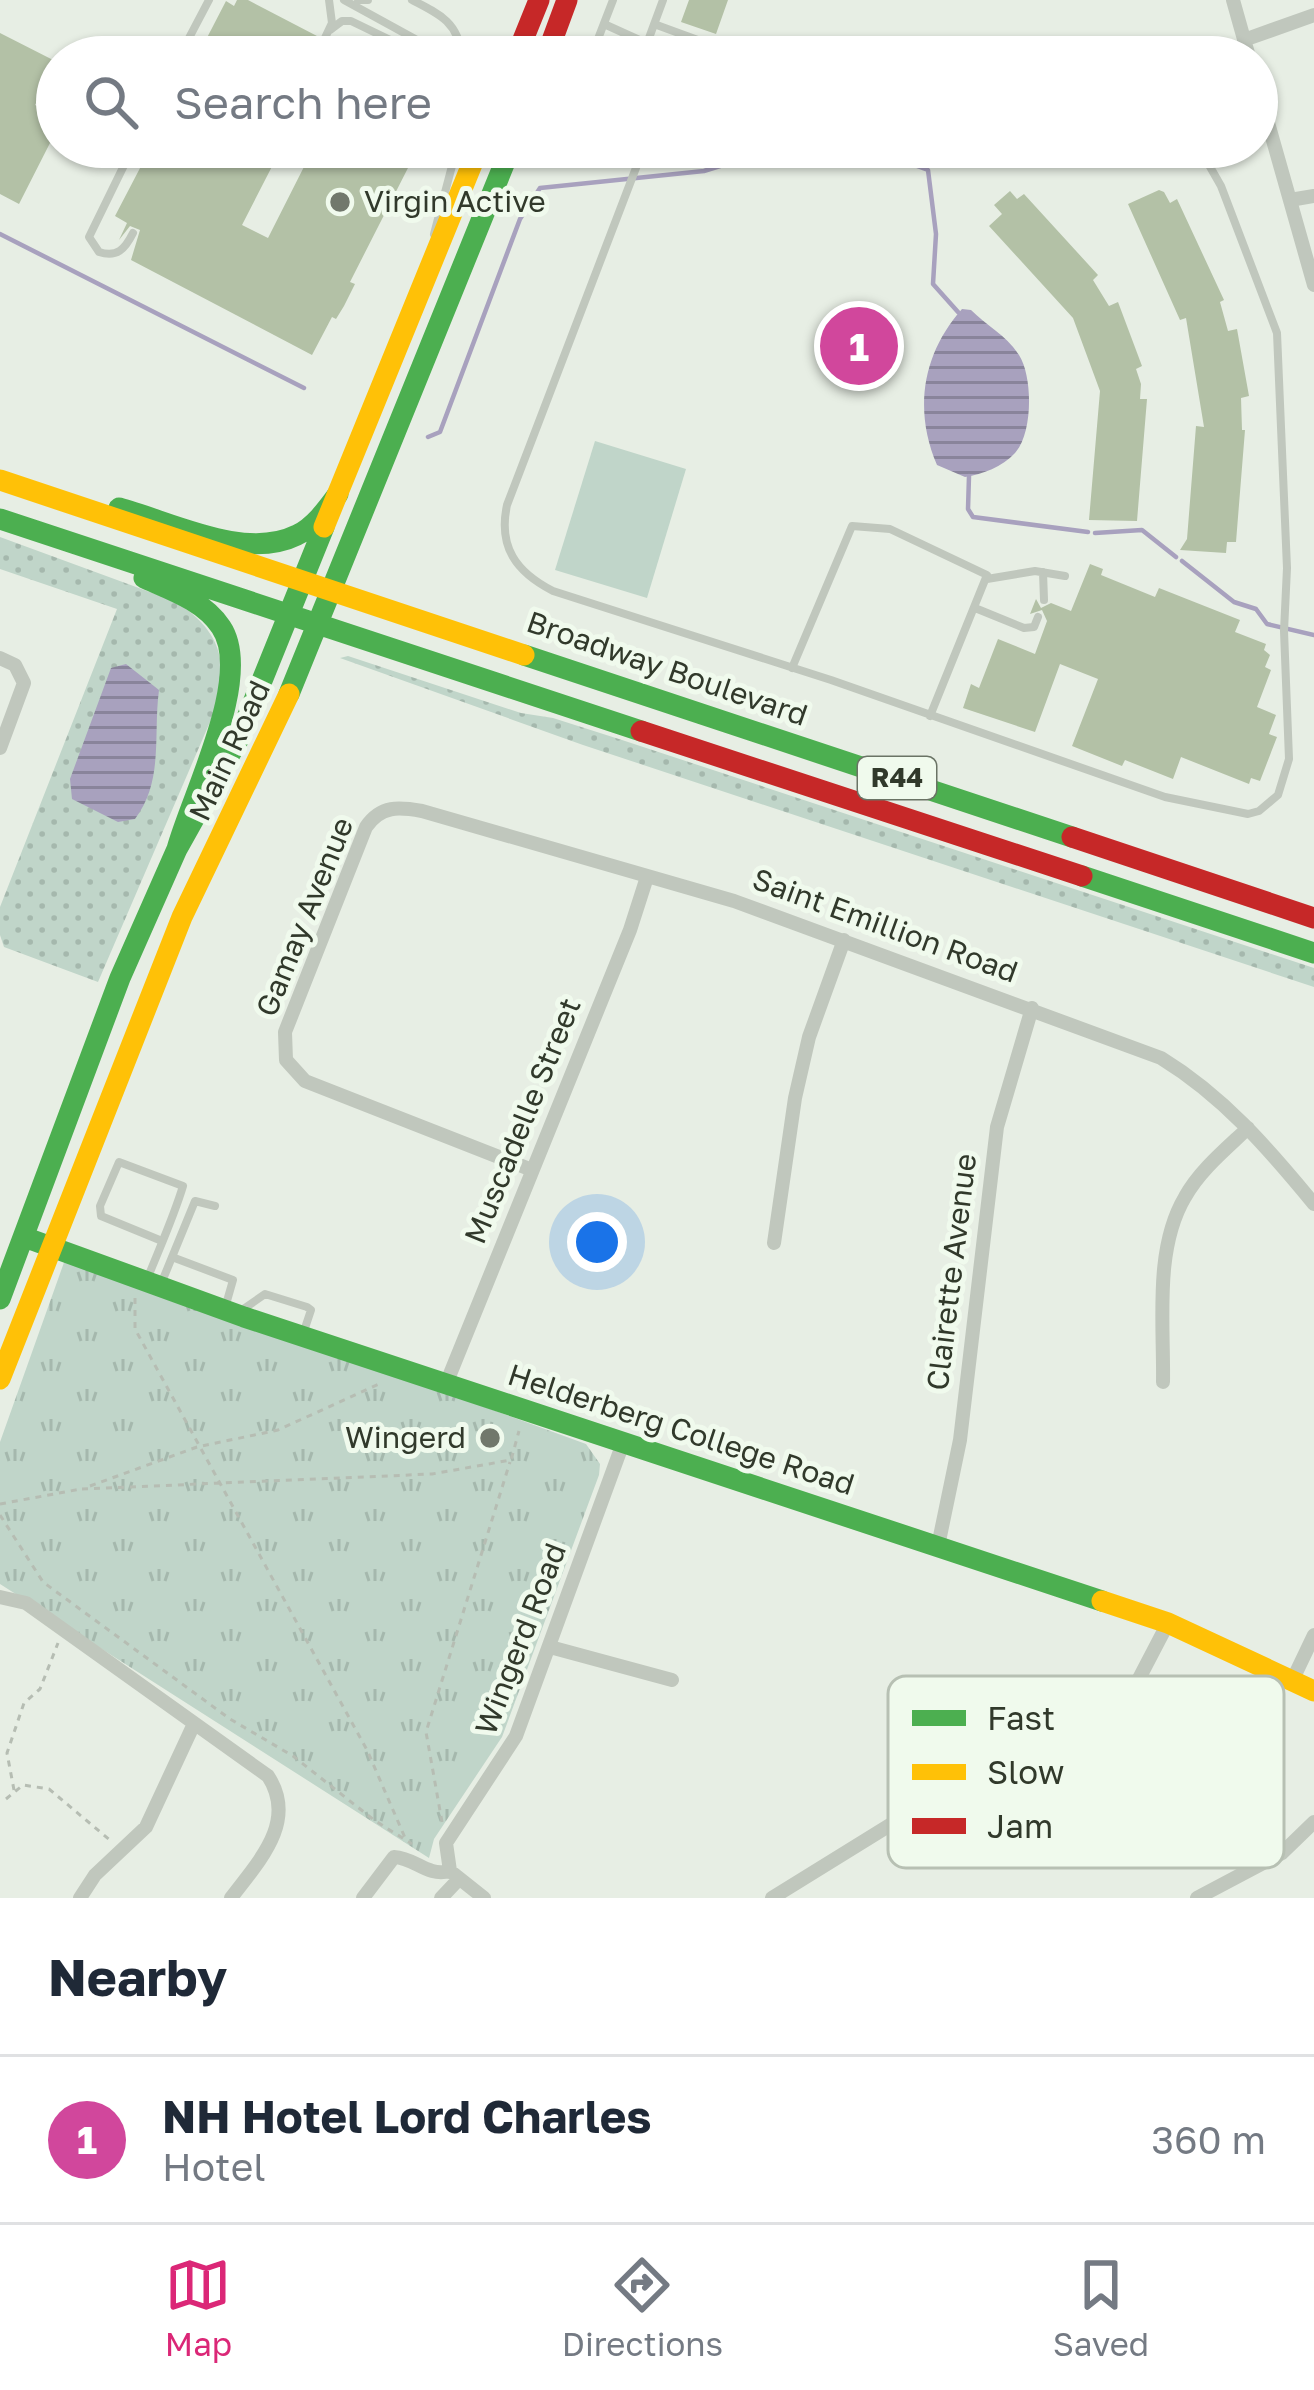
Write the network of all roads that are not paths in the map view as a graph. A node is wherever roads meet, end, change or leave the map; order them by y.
1 (208, 0) edge
2 (329, 0) edge
3 (344, 0) edge
4 (358, 0) edge
5 (368, 0) edge
6 (412, 0) edge
7 (539, 0) edge
8 (567, 0) edge
9 (613, 0) edge
10 (663, 0) edge
11 (1233, 0) edge
12 (1314, 15) edge
13 (604, 24) junction
14 (654, 24) junction
15 (330, 30) junction
16 (190, 36) edge
17 (327, 36) edge
18 (382, 36) edge
19 (411, 36) edge
20 (459, 36) edge
21 (524, 36) edge
22 (554, 36) edge
23 (599, 36) edge
24 (631, 36) edge
25 (650, 36) edge
26 (687, 36) edge
27 (1243, 36) edge
28 (1255, 36) edge
29 (1278, 158) edge
30 (122, 168) edge
31 (451, 168) edge
32 (471, 168) edge
33 (503, 168) edge
34 (636, 168) edge
35 (1211, 168) edge
36 (1314, 196) edge
37 (1290, 200) junction
38 (133, 233) dead end
39 (431, 272) junction
40 (1314, 285) edge
41 (7, 482) edge
42 (338, 494) junction
43 (5, 521) edge
44 (1043, 572) junction
45 (1066, 576) dead end
46 (987, 579) junction
47 (302, 583) junction
48 (333, 592) junction
49 (1044, 600) dead end
50 (975, 608) junction
51 (290, 613) junction
52 (1037, 617) dead end
53 (320, 623) junction
54 (0, 658) edge
55 (792, 668) junction
56 (930, 716) junction
57 (0, 748) edge
58 (382, 811) joint
59 (177, 849) junction
60 (647, 877) junction
61 (1314, 918) edge
62 (844, 940) junction
63 (1314, 952) edge
64 (1033, 1008) junction
65 (1248, 1128) junction
66 (532, 1170) junction
67 (1314, 1204) edge
68 (215, 1206) dead end
69 (24, 1238) junction
70 (162, 1241) junction
71 (774, 1243) dead end
72 (50, 1247) junction
73 (172, 1257) junction
74 (147, 1282) junction
75 (0, 1299) edge
76 (230, 1312) junction
77 (0, 1379) edge
78 (1163, 1382) dead end
79 (446, 1384) junction
80 (623, 1443) junction
81 (938, 1546) junction
82 (0, 1597) edge
83 (1168, 1623) junction
84 (1314, 1635) edge
85 (550, 1647) junction
86 (1140, 1676) edge
87 (1293, 1679) junction
88 (672, 1680) dead end
89 (1314, 1691) edge
90 (194, 1726) junction
91 (1314, 1822) edge
92 (888, 1825) edge
93 (1284, 1851) edge
94 (1254, 1868) edge
95 (452, 1871) junction
96 (80, 1898) edge
97 (231, 1898) edge
98 (363, 1898) edge
99 (441, 1898) edge
100 (484, 1898) edge
101 (772, 1898) edge
102 (1197, 1898) edge

1 - 16 lane
2 - 15 lane
3 - 19 lane
4 - 5 lane
6 - 20 lane
7 - 21 main road
8 - 22 main road
9 - 13 lane
10 - 14 lane
11 - 27 street
12 - 28 street
13 - 23 lane
13 - 24 lane
14 - 25 lane
14 - 26 lane
15 - 17 lane
15 - 18 lane
29 - 37 street
30 - 38 lane
31 - 39 lane
32 - 39 main road, Main Road
33 - 48 main road, Main Road
34 - 55 lane
35 - 56 lane
36 - 37 street
37 - 40 street
39 - 42 main road, Main Road
41 - 42 main road
41 - 47 main road, Broadway Boulevard / R44
42 - 47 main road, Main Road
43 - 51 main road, R44
43 - 59 main road
44 - 45 lane
44 - 46 lane
44 - 49 lane
46 - 50 lane
46 - 55 lane
47 - 48 main road, Broadway Boulevard / R44
47 - 51 main road, Main Road
48 - 53 main road, Main Road
48 - 61 main road, Broadway Boulevard / R44
50 - 52 lane
50 - 56 lane
51 - 53 main road, R44
51 - 59 main road, Main Road
53 - 63 main road, R44
53 - 72 main road, Main Road
54 - 57 street
55 - 56 lane
58 - 60 street, Saint Emillion Road
58 - 66 street, Gamay Avenue
59 - 69 main road, Main Road
60 - 62 street, Saint Emillion Road
60 - 66 street, Muscadelle Street
62 - 64 street, Saint Emillion Road
62 - 71 street
64 - 65 street, Saint Emillion Road
64 - 81 street, Clairette Avenue
65 - 67 street, Saint Emillion Road
65 - 78 street
66 - 79 street, Muscadelle Street
68 - 73 lane
69 - 72 main road, Helderberg College Road
69 - 75 main road, Main Road
70 - 70 lane
70 - 74 lane
72 - 74 main road, Helderberg College Road
72 - 77 main road, Main Road
73 - 74 lane
73 - 76 lane
74 - 76 main road, Helderberg College Road
76 - 79 main road, Helderberg College Road
79 - 80 main road, Helderberg College Road
80 - 81 main road, Helderberg College Road
80 - 85 street, Wingerd Road
81 - 83 main road, Helderberg College Road
82 - 90 street
83 - 86 street
83 - 87 main road, Helderberg College Road
84 - 87 street
85 - 88 street
85 - 95 street, Wingerd Road
87 - 89 main road, Helderberg College Road
90 - 96 street
90 - 97 street
91 - 93 street
92 - 101 street
94 - 102 street
95 - 98 street
95 - 99 street
95 - 100 street

